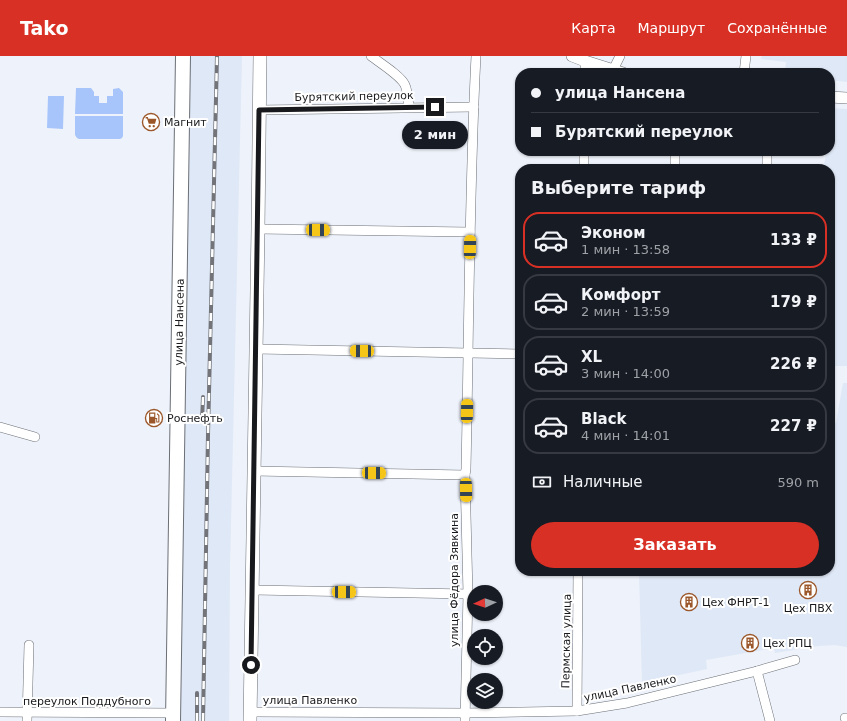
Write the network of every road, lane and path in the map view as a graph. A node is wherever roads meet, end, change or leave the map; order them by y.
1 (184, 56) edge
2 (260, 56) edge
3 (371, 56) edge
4 (476, 56) edge
5 (572, 56) edge
6 (620, 56) edge
7 (746, 56) edge
8 (585, 61) junction
9 (585, 68) edge
10 (606, 68) edge
11 (618, 68) edge
12 (745, 68) edge
13 (835, 97) edge
14 (847, 98) edge
15 (474, 107) junction
16 (409, 108) junction
17 (259, 110) junction
18 (258, 229) junction
19 (470, 232) junction
20 (256, 349) junction
21 (468, 353) junction
22 (515, 354) edge
23 (0, 427) edge
24 (35, 436) dead end
25 (254, 471) junction
26 (465, 475) junction
27 (578, 576) edge
28 (468, 585) edge
29 (251, 590) junction
30 (467, 594) edge
31 (467, 621) edge
32 (29, 645) dead end
33 (795, 660) dead end
34 (757, 671) junction
35 (577, 711) junction
36 (0, 712) edge
37 (250, 716) edge
38 (27, 717) edge
39 (173, 717) edge
40 (465, 717) edge
41 (770, 721) edge

1 - 39 main road, улица Нансена
2 - 17 main road
3 - 16 street
4 - 15 street, улица Фёдора Зявкина
5 - 8 street
6 - 11 street
7 - 12 street
8 - 9 street
8 - 10 street
13 - 14 street
15 - 16 street, Бурятский переулок
15 - 19 street, улица Фёдора Зявкина
16 - 17 street, Бурятский переулок
17 - 18 main road
18 - 19 street
18 - 20 main road
19 - 21 street, улица Фёдора Зявкина
20 - 21 street
20 - 25 main road
21 - 22 street
21 - 26 street, улица Фёдора Зявкина
23 - 24 street
25 - 26 street
25 - 29 main road
26 - 28 street, улица Фёдора Зявкина
27 - 35 street, Пермская улица
29 - 30 street
29 - 37 main road
31 - 40 street, улица Фёдора Зявкина
32 - 38 street
33 - 34 street, улица Павленко
34 - 35 street, улица Павленко
34 - 41 street
35 - 40 street, улица Павленко
36 - 38 street, переулок Поддубного
37 - 40 street, улица Павленко
38 - 39 street, переулок Поддубного

